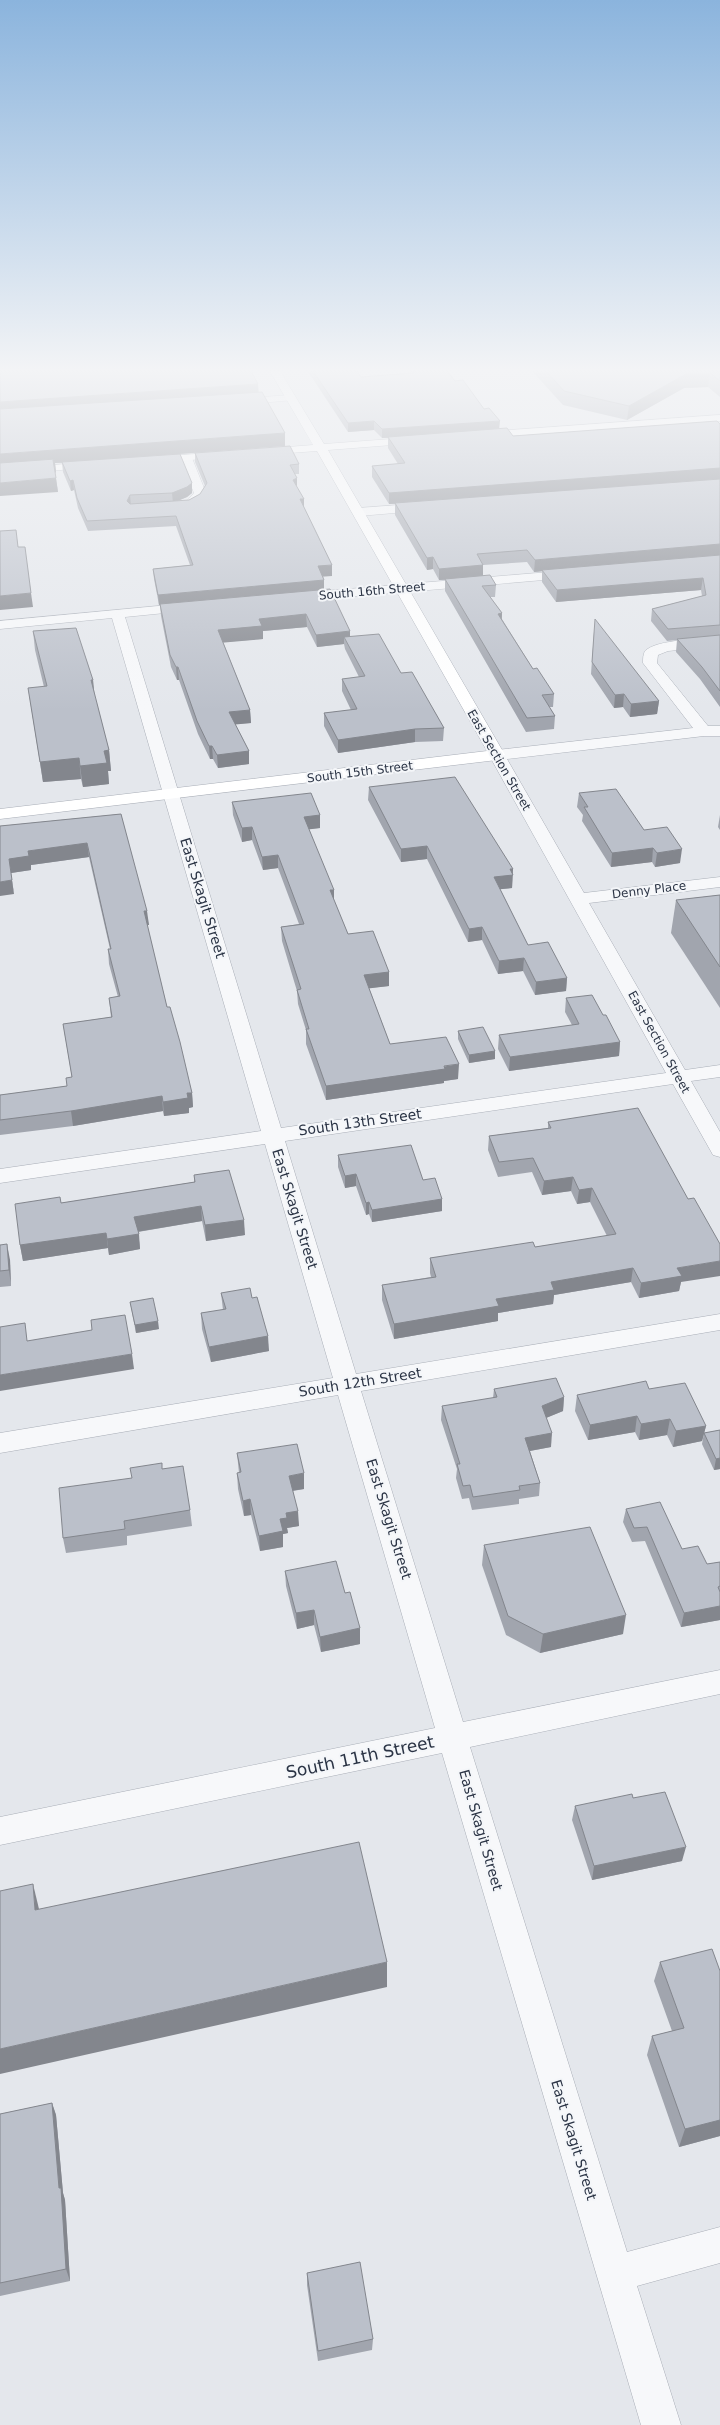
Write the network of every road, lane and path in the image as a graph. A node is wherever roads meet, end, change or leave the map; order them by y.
1 (197, 484) edge
2 (342, 484) edge
3 (186, 506) junction
4 (434, 506) edge
5 (164, 508) edge
6 (359, 512) junction
7 (192, 519) edge
8 (583, 573) edge
9 (401, 588) junction
10 (292, 598) edge
11 (204, 606) edge
12 (117, 613) junction
13 (0, 624) edge
14 (720, 642) edge
15 (704, 731) junction
16 (720, 732) edge
17 (497, 755) junction
18 (171, 794) junction
19 (0, 814) edge
20 (720, 882) edge
21 (579, 899) junction
22 (720, 1071) edge
23 (679, 1077) junction
24 (273, 1135) junction
25 (720, 1150) edge
26 (0, 1176) edge
27 (720, 1322) edge
28 (348, 1384) junction
29 (0, 1443) edge
30 (720, 1682) edge
31 (454, 1737) junction
32 (0, 1831) edge
33 (720, 2245) edge
34 (615, 2274) junction
35 (661, 2425) edge

1 - 3 street
2 - 6 street, East Section Street
3 - 5 street
3 - 7 street
4 - 6 street
6 - 9 street, East Section Street
8 - 9 street, South 16th Street
9 - 10 street, South 16th Street
9 - 17 street, East Section Street
11 - 12 street
12 - 13 street
12 - 18 street, East Skagit Street
14 - 15 street
15 - 16 street, South 15th Street
15 - 17 street, South 15th Street
17 - 18 street, South 15th Street
17 - 21 street, East Section Street
18 - 19 street, South 15th Street
18 - 24 street, East Skagit Street
20 - 21 street, Denny Place
21 - 23 street, East Section Street
22 - 23 street, South 13th Street
23 - 24 street, South 13th Street
23 - 25 street, East Section Street
24 - 26 street, South 13th Street
24 - 28 street, East Skagit Street
27 - 28 street, South 12th Street
28 - 29 street, South 12th Street
28 - 31 street, East Skagit Street
30 - 31 street, South 11th Street
31 - 32 street, South 11th Street
31 - 34 street, East Skagit Street
33 - 34 street
34 - 35 street, East Skagit Street

